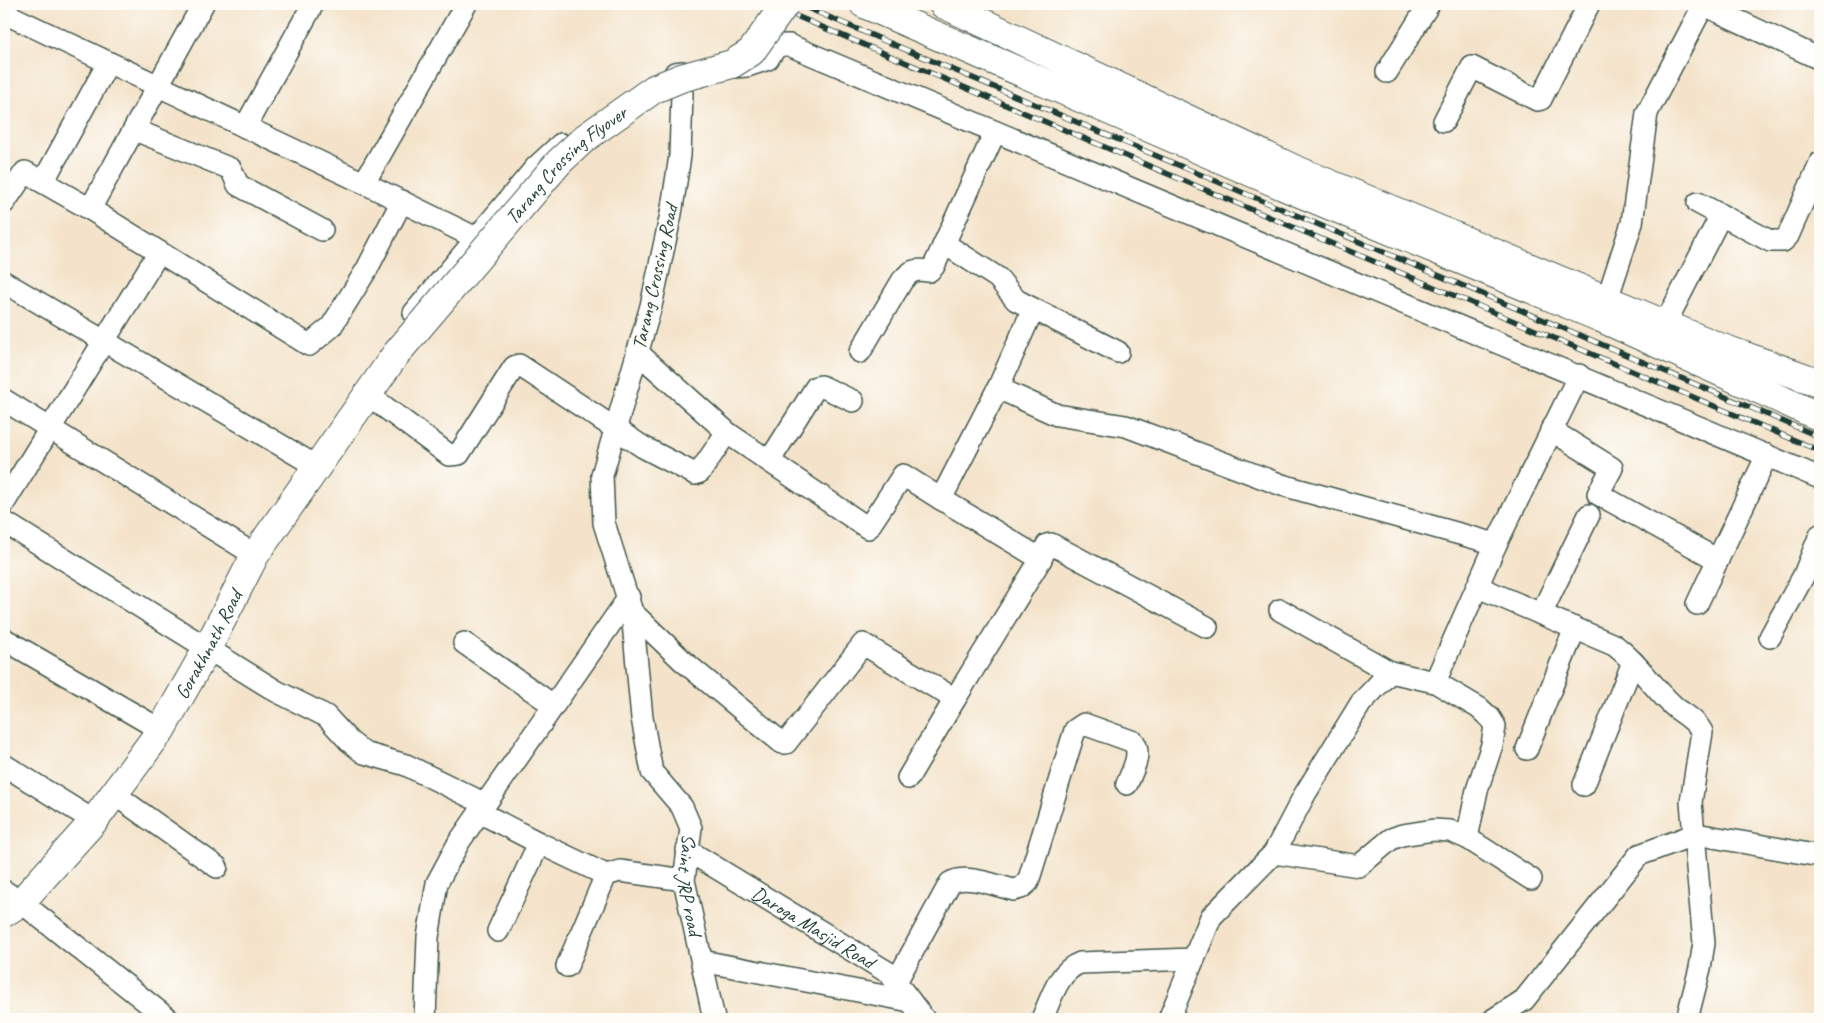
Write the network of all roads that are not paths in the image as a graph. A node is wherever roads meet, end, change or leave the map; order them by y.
1 (203, 4) edge
2 (313, 4) edge
3 (466, 4) edge
4 (785, 4) edge
5 (864, 4) edge
6 (943, 4) edge
7 (1429, 4) edge
8 (1589, 4) edge
9 (1703, 4) edge
10 (4, 14) edge
11 (1820, 59) edge
12 (108, 63) junction
13 (1387, 72) dead end
14 (675, 73) junction
15 (158, 87) junction
16 (1444, 121) dead end
17 (245, 127) junction
18 (135, 130) junction
19 (995, 132) junction
20 (1820, 163) edge
21 (44, 182) junction
22 (364, 183) junction
23 (402, 201) junction
24 (4, 203) edge
25 (1698, 203) dead end
26 (90, 209) junction
27 (1720, 215) junction
28 (322, 230) dead end
29 (476, 238) junction
30 (945, 244) junction
31 (159, 252) junction
32 (4, 282) edge
33 (1604, 308) junction
34 (1033, 309) junction
35 (1665, 324) junction
36 (104, 341) junction
37 (637, 352) junction
38 (860, 352) dead end
39 (1118, 352) dead end
40 (381, 374) junction
41 (1579, 374) junction
42 (1809, 378) edge
43 (998, 388) junction
44 (4, 400) edge
45 (854, 400) dead end
46 (1820, 416) edge
47 (50, 428) junction
48 (614, 428) junction
49 (1551, 430) junction
50 (729, 434) junction
51 (1767, 455) junction
52 (770, 460) junction
53 (316, 466) junction
54 (1820, 478) edge
55 (941, 499) junction
56 (4, 503) edge
57 (1589, 515) dead end
58 (4, 522) edge
59 (1820, 535) edge
60 (1496, 544) junction
61 (255, 555) junction
62 (1041, 559) junction
63 (1718, 560) junction
64 (1478, 587) junction
65 (631, 604) junction
66 (1697, 604) dead end
67 (1280, 610) dead end
68 (1541, 614) junction
69 (1207, 627) dead end
70 (1575, 628) junction
71 (1770, 637) dead end
72 (4, 639) edge
73 (464, 643) dead end
74 (207, 649) junction
75 (1633, 662) junction
76 (1390, 672) junction
77 (1435, 682) junction
78 (955, 698) junction
79 (552, 705) junction
80 (161, 730) junction
81 (1527, 749) dead end
82 (4, 765) edge
83 (908, 778) dead end
84 (1127, 784) dead end
85 (1584, 784) dead end
86 (114, 794) junction
87 (482, 808) junction
88 (94, 821) junction
89 (1696, 834) junction
90 (1467, 838) junction
91 (539, 843) junction
92 (687, 850) junction
93 (1274, 853) junction
94 (1820, 856) edge
95 (218, 867) dead end
96 (606, 875) junction
97 (1531, 879) dead end
98 (684, 880) junction
99 (9, 902) edge
100 (498, 931) dead end
101 (1194, 959) junction
102 (702, 961) junction
103 (567, 966) dead end
104 (896, 982) junction
105 (910, 1000) junction
106 (168, 1019) edge
107 (425, 1019) edge
108 (714, 1019) edge
109 (924, 1019) edge
110 (1042, 1019) edge
111 (1169, 1019) edge
112 (1494, 1019) edge
113 (1688, 1019) edge

1 - 15 street
2 - 17 street
3 - 22 street
4 - 40 main road, Tarang Crossing Flyover, bridge
5 - 33 main road
6 - 33 main road
7 - 13 street
8 - 16 street
9 - 11 street
9 - 33 street
10 - 12 street
12 - 15 street
12 - 21 street
14 - 19 street
14 - 29 street
14 - 37 street, Tarang Crossing Road
15 - 17 street
15 - 18 street
17 - 22 street
18 - 26 street
18 - 28 street
19 - 30 street
19 - 41 street
20 - 27 street
21 - 24 street
21 - 26 street
22 - 23 street
23 - 29 street
23 - 31 street
25 - 27 street
26 - 31 street
27 - 35 street
29 - 40 street
30 - 34 street
30 - 38 street
31 - 36 street
32 - 36 street
33 - 35 main road
33 - 46 main road
34 - 39 street
34 - 43 street
35 - 42 main road
36 - 47 street
36 - 53 street
37 - 48 street, Tarang Crossing Road
37 - 50 street
40 - 48 street
40 - 53 main road, Gorakhnath Road
41 - 49 street
41 - 51 street
43 - 55 street
43 - 60 street
44 - 47 street
45 - 52 street
47 - 56 street
47 - 61 street
48 - 50 street
48 - 65 street, Tarang Crossing Road
49 - 60 street
49 - 63 street
50 - 52 street
51 - 54 street
51 - 63 street
52 - 55 street
53 - 61 main road, Gorakhnath Road
55 - 62 street
57 - 68 street
58 - 74 street
59 - 71 street
60 - 64 street
61 - 74 main road, Gorakhnath Road
62 - 69 street
62 - 78 street
63 - 66 street
64 - 68 street
64 - 77 street
65 - 78 street
65 - 79 street
65 - 92 street, Saint JRP road
67 - 76 street
68 - 70 street
70 - 75 street
70 - 81 street
72 - 80 street
73 - 79 street
74 - 80 main road, Gorakhnath Road
74 - 87 street
75 - 85 street
75 - 89 street
76 - 77 street
76 - 93 street
77 - 90 street
78 - 83 street
79 - 87 street
80 - 86 main road, Gorakhnath Road
82 - 88 street
84 - 104 street
86 - 88 main road, Gorakhnath Road
86 - 95 street
87 - 91 street
87 - 107 street
88 - 99 main road, Gorakhnath Road
89 - 94 street
89 - 112 street
89 - 113 street
90 - 93 street
90 - 97 street
91 - 96 street
91 - 100 street
92 - 98 street, Saint JRP road
92 - 104 street, Daroga Masjid Road
93 - 101 street
96 - 98 street
96 - 103 street
98 - 102 street, Saint JRP road
99 - 106 street, Gorakhnath Road
101 - 110 street
101 - 111 street
102 - 105 street
102 - 108 street, Saint JRP road
104 - 105 street, Daroga Masjid Road
105 - 109 street, Daroga Masjid Road

